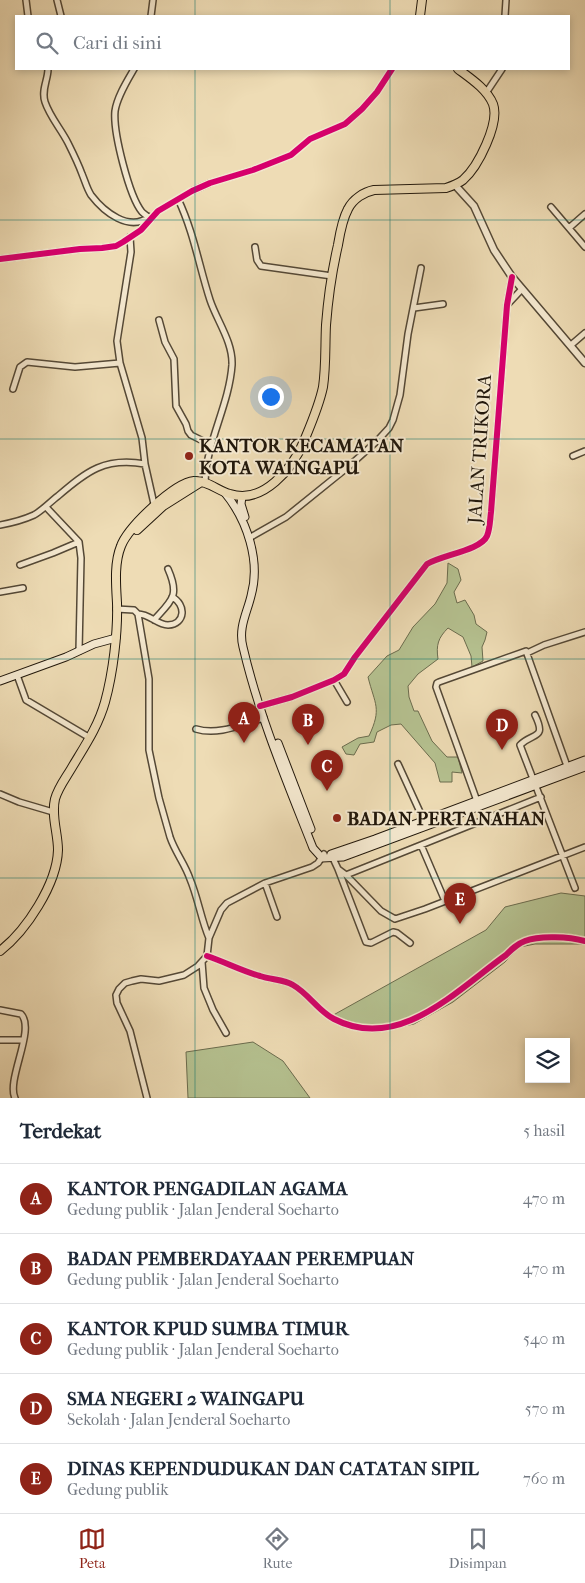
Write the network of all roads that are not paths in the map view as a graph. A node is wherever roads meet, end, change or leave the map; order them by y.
1 (26, 0) edge
2 (57, 0) edge
3 (153, 0) edge
4 (422, 0) edge
5 (506, 0) edge
6 (28, 15) edge
7 (61, 15) edge
8 (151, 15) edge
9 (420, 15) edge
10 (506, 15) edge
11 (48, 70) edge
12 (134, 70) edge
13 (391, 70) edge
14 (459, 70) edge
15 (501, 70) edge
16 (486, 93) junction
17 (455, 185) junction
18 (178, 199) junction
19 (551, 207) dead end
20 (585, 214) edge
21 (151, 218) junction
22 (569, 228) junction
23 (130, 237) junction
24 (255, 247) dead end
25 (585, 247) edge
26 (0, 259) edge
27 (421, 268) dead end
28 (332, 276) junction
29 (512, 277) junction
30 (522, 289) junction
31 (443, 304) dead end
32 (507, 305) junction
33 (414, 308) junction
34 (159, 320) dead end
35 (585, 333) edge
36 (570, 345) junction
37 (120, 363) junction
38 (585, 363) edge
39 (13, 388) dead end
40 (211, 445) junction
41 (585, 451) edge
42 (574, 456) dead end
43 (145, 464) junction
44 (203, 483) junction
45 (225, 492) junction
46 (242, 496) junction
47 (154, 504) junction
48 (46, 507) junction
49 (0, 525) edge
50 (251, 537) junction
51 (79, 542) junction
52 (20, 565) dead end
53 (168, 569) dead end
54 (23, 588) dead end
55 (0, 592) edge
56 (172, 597) junction
57 (117, 606) junction
58 (138, 614) junction
59 (154, 620) junction
60 (585, 632) edge
61 (116, 638) junction
62 (79, 650) junction
63 (527, 653) junction
64 (17, 675) junction
65 (0, 680) edge
66 (334, 680) junction
67 (347, 702) dead end
68 (262, 706) junction
69 (535, 715) dead end
70 (264, 718) junction
71 (196, 729) dead end
72 (90, 738) junction
73 (585, 760) edge
74 (398, 764) dead end
75 (567, 766) junction
76 (585, 766) edge
77 (289, 777) junction
78 (535, 782) junction
79 (0, 794) edge
80 (541, 798) junction
81 (477, 801) junction
82 (53, 812) junction
83 (425, 823) junction
84 (420, 845) junction
85 (585, 846) edge
86 (562, 855) junction
87 (323, 856) junction
88 (332, 856) junction
89 (338, 869) junction
90 (346, 875) junction
91 (265, 883) junction
92 (575, 888) dead end
93 (445, 901) junction
94 (277, 917) dead end
95 (209, 938) junction
96 (585, 941) edge
97 (410, 942) dead end
98 (0, 951) edge
99 (207, 956) junction
100 (202, 962) junction
101 (0, 1010) edge
102 (226, 1033) dead end
103 (0, 1040) edge
104 (23, 1040) junction
105 (15, 1098) edge
106 (147, 1098) edge

1 - 6 street
2 - 7 street
3 - 8 street
4 - 9 highway
5 - 10 street
11 - 21 street
12 - 21 street
13 - 18 street
14 - 16 highway
15 - 16 street
16 - 17 highway
17 - 28 highway
17 - 29 street
18 - 21 street
18 - 40 street
19 - 22 street
20 - 22 street
21 - 23 street
22 - 25 street
23 - 26 street
23 - 37 street
24 - 28 street
27 - 33 street
28 - 46 highway
29 - 30 street
29 - 32 street, JALAN TRIKORA
30 - 32 street
30 - 36 street
31 - 33 street
32 - 66 street, JALAN TRIKORA
33 - 50 street
34 - 40 street
35 - 36 street
36 - 38 street
37 - 39 street
37 - 43 street
40 - 44 street
41 - 42 street
43 - 47 street
43 - 48 street
44 - 45 highway
44 - 47 highway
44 - 57 highway
45 - 46 highway
45 - 50 main road
46 - 50 main road
47 - 57 highway
48 - 49 street
48 - 51 street
50 - 68 main road
51 - 52 street
51 - 62 street
53 - 56 street
54 - 55 street
56 - 59 street
56 - 59 street
57 - 58 street
57 - 61 highway
58 - 59 street
58 - 95 street
60 - 63 street
61 - 62 main road
61 - 72 highway
62 - 64 main road
63 - 75 street
63 - 81 street
64 - 65 main road
64 - 72 street
66 - 67 street
66 - 68 street, JALAN TRIKORA
68 - 70 main road
68 - 77 main road
69 - 78 street
70 - 71 street
70 - 77 main road
72 - 82 highway
73 - 75 main road
74 - 83 street
75 - 78 main road
76 - 78 main road
77 - 87 main road
78 - 80 street
78 - 81 main road
78 - 83 main road
79 - 82 street
80 - 84 street
80 - 86 street
81 - 83 main road
82 - 98 highway
83 - 88 main road
84 - 90 street
84 - 93 street
85 - 86 street
86 - 92 street
86 - 93 street
87 - 88 main road
87 - 91 street
88 - 89 street
89 - 90 street
89 - 97 street
90 - 93 street
91 - 94 street
91 - 95 street
95 - 99 street
96 - 99 street
99 - 100 street
100 - 102 street
100 - 106 street
101 - 104 street
103 - 104 street
104 - 105 street

